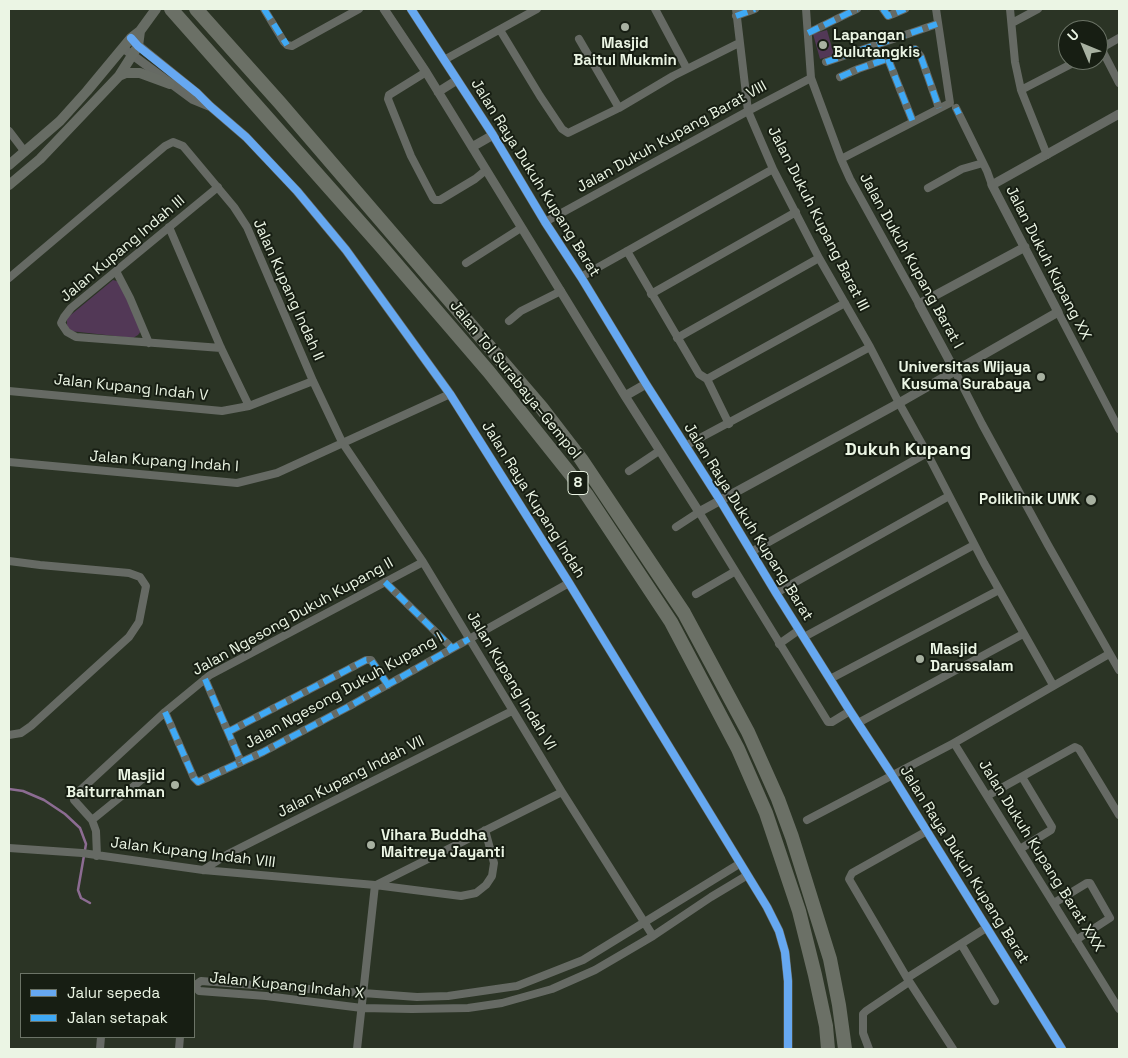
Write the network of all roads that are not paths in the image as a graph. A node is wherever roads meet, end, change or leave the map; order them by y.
1 (171, 9) edge
2 (196, 9) edge
3 (264, 9) edge
4 (359, 9) edge
5 (384, 9) edge
6 (411, 9) edge
7 (537, 9) edge
8 (655, 9) edge
9 (755, 9) edge
10 (806, 9) edge
11 (883, 9) edge
12 (905, 9) edge
13 (936, 9) edge
14 (1010, 9) edge
15 (1038, 9) edge
16 (853, 10) edge
17 (154, 11) edge
18 (736, 12) edge
19 (1012, 23) junction
20 (937, 24) junction
21 (500, 30) junction
22 (808, 34) junction
23 (1119, 38) edge
24 (579, 39) dead end
25 (135, 42) junction
26 (739, 43) junction
27 (1108, 44) edge
28 (123, 48) junction
29 (133, 56) junction
30 (888, 59) junction
31 (444, 60) junction
32 (826, 62) dead end
33 (1108, 64) edge
34 (687, 70) junction
35 (1060, 70) edge
36 (426, 72) junction
37 (118, 76) junction
38 (840, 77) dead end
39 (811, 78) junction
40 (457, 80) junction
41 (1119, 83) edge
42 (170, 84) junction
43 (1021, 90) junction
44 (438, 92) junction
45 (210, 106) junction
46 (953, 106) junction
47 (619, 108) junction
48 (939, 108) junction
49 (748, 110) junction
50 (1119, 114) edge
51 (913, 122) junction
52 (9, 131) edge
53 (493, 135) junction
54 (472, 147) junction
55 (25, 152) junction
56 (1046, 155) junction
57 (841, 159) junction
58 (983, 162) junction
59 (9, 165) edge
60 (773, 169) junction
61 (486, 170) junction
62 (992, 185) junction
63 (9, 186) edge
64 (218, 188) junction
65 (928, 188) dead end
66 (796, 212) junction
67 (546, 222) junction
68 (169, 227) junction
69 (521, 228) junction
70 (1025, 247) junction
71 (627, 251) junction
72 (819, 258) junction
73 (466, 263) dead end
74 (116, 271) junction
75 (581, 276) junction
76 (9, 278) edge
77 (561, 291) junction
78 (652, 294) junction
79 (844, 303) junction
80 (918, 304) junction
81 (1058, 312) junction
82 (509, 321) dead end
83 (677, 338) junction
84 (149, 343) junction
85 (870, 347) junction
86 (221, 348) junction
87 (955, 371) junction
88 (707, 379) junction
89 (313, 381) junction
90 (646, 384) junction
91 (9, 391) edge
92 (450, 394) junction
93 (624, 396) junction
94 (899, 403) junction
95 (249, 406) junction
96 (730, 424) junction
97 (1119, 429) edge
98 (342, 442) junction
99 (685, 446) junction
100 (659, 451) junction
101 (927, 453) junction
102 (9, 462) edge
103 (629, 471) dead end
104 (948, 496) junction
105 (720, 500) junction
106 (699, 512) junction
107 (676, 527) dead end
108 (974, 545) junction
109 (751, 552) junction
110 (9, 561) edge
111 (423, 562) junction
112 (734, 572) junction
113 (385, 582) junction
114 (569, 583) junction
115 (998, 590) junction
116 (776, 593) junction
117 (696, 594) dead end
118 (801, 633) junction
119 (1023, 634) junction
120 (470, 640) junction
121 (779, 644) junction
122 (452, 648) junction
123 (1109, 654) junction
124 (1119, 670) edge
125 (205, 679) junction
126 (830, 679) junction
127 (388, 685) junction
128 (1053, 686) junction
129 (512, 711) junction
130 (850, 711) junction
131 (166, 712) junction
132 (858, 722) junction
133 (228, 732) junction
134 (9, 736) edge
135 (954, 743) junction
136 (241, 762) junction
137 (892, 775) junction
138 (145, 777) dead end
139 (1022, 777) junction
140 (562, 792) junction
141 (987, 796) junction
142 (1119, 815) edge
143 (92, 820) junction
144 (807, 820) dead end
145 (485, 830) junction
146 (927, 831) junction
147 (9, 848) edge
148 (1020, 849) junction
149 (98, 856) junction
150 (739, 864) junction
151 (203, 870) junction
152 (746, 876) junction
153 (375, 886) junction
154 (1054, 903) junction
155 (644, 923) junction
156 (986, 928) junction
157 (653, 936) junction
158 (1076, 940) junction
159 (962, 944) junction
160 (908, 980) junction
161 (195, 985) edge
162 (266, 986) junction
163 (195, 987) edge
164 (511, 987) junction
165 (311, 990) junction
166 (364, 994) junction
167 (266, 996) junction
168 (512, 1000) junction
169 (994, 1001) dead end
170 (309, 1002) junction
171 (362, 1008) junction
172 (1119, 1009) edge
173 (357, 1048) edge
174 (788, 1049) edge
175 (828, 1049) edge
176 (845, 1049) edge
177 (869, 1049) edge
178 (952, 1049) edge
179 (1062, 1049) edge

1 - 175 highway, Jalan Tol Surabaya–Gempol / 8
2 - 176 highway, Jalan Tol Surabaya–Gempol / 8
3 - 4 street
5 - 36 street
6 - 31 street, Jalan Raya Dukuh Kupang Barat
7 - 21 street
8 - 34 street
9 - 18 street
10 - 22 street, Jalan Dukuh Kupang Barat I
11 - 12 street
13 - 20 street
14 - 19 street
15 - 19 street
16 - 22 street
17 - 25 main road
18 - 26 street, Jalan Dukuh Kupang Barat III
19 - 43 street
20 - 32 street
20 - 46 street
21 - 31 street
21 - 47 street
22 - 39 street, Jalan Dukuh Kupang Barat I
23 - 27 street
24 - 47 street
25 - 28 main road
25 - 29 main road
25 - 45 street, Jalan Raya Kupang Indah
26 - 34 street
26 - 49 street, Jalan Dukuh Kupang Barat III
28 - 29 street, Jalan Raya Kupang Indah
28 - 55 main road
29 - 37 main road
29 - 42 street, Jalan Raya Kupang Indah
30 - 38 street
30 - 48 street
30 - 51 street
31 - 40 street, Jalan Raya Dukuh Kupang Barat
33 - 41 street
34 - 47 street
35 - 43 street
36 - 44 street
36 - 61 street
37 - 42 main road
37 - 63 main road
39 - 49 street, Jalan Dukuh Kupang Barat VIII
39 - 57 street, Jalan Dukuh Kupang Barat I
40 - 44 street
40 - 53 street, Jalan Raya Dukuh Kupang Barat
42 - 45 street, Jalan Raya Kupang Indah
43 - 56 street
44 - 54 street
45 - 92 street, Jalan Raya Kupang Indah
46 - 48 street
46 - 58 street
48 - 51 street
49 - 60 street, Jalan Dukuh Kupang Barat III
49 - 67 street, Jalan Dukuh Kupang Barat VIII
50 - 56 street, Jalan Dukuh Kupang XX
51 - 57 street
52 - 55 street
53 - 54 street
53 - 67 street, Jalan Raya Dukuh Kupang Barat
54 - 61 street
55 - 59 main road
56 - 62 street, Jalan Dukuh Kupang XX
57 - 80 street, Jalan Dukuh Kupang Barat I
58 - 62 street
58 - 65 street
60 - 66 street, Jalan Dukuh Kupang Barat III
60 - 71 street
61 - 69 street
62 - 70 street, Jalan Dukuh Kupang XX
64 - 68 street, Jalan Kupang Indah III
64 - 76 street, Jalan Kupang Indah II
64 - 89 street, Jalan Kupang Indah II
66 - 72 street, Jalan Dukuh Kupang Barat III
66 - 78 street
67 - 75 street, Jalan Raya Dukuh Kupang Barat
68 - 74 street, Jalan Kupang Indah III
68 - 86 street
69 - 73 street
69 - 77 street
70 - 80 street
70 - 81 street, Jalan Dukuh Kupang XX
71 - 75 street
71 - 78 street
72 - 79 street, Jalan Dukuh Kupang Barat III
72 - 83 street
74 - 84 street
74 - 84 street, Jalan Kupang Indah III
75 - 90 street, Jalan Raya Dukuh Kupang Barat
77 - 82 street
77 - 93 street
78 - 83 street
79 - 85 street, Jalan Dukuh Kupang Barat III
79 - 88 street
80 - 87 street, Jalan Dukuh Kupang Barat I
81 - 87 street
81 - 97 street, Jalan Dukuh Kupang XX
83 - 88 street
84 - 86 street, Jalan Kupang Indah III
85 - 94 street, Jalan Dukuh Kupang Barat III
85 - 96 street
86 - 95 street
87 - 94 street
87 - 123 street, Jalan Dukuh Kupang Barat I
88 - 96 street
89 - 95 street, Jalan Kupang Indah V
89 - 98 street, Jalan Kupang Indah II
90 - 93 street
90 - 99 street, Jalan Raya Dukuh Kupang Barat
91 - 95 street, Jalan Kupang Indah V
92 - 98 street, Jalan Kupang Indah I
92 - 114 street, Jalan Raya Kupang Indah
93 - 100 street
94 - 101 street, Jalan Dukuh Kupang Barat III
94 - 105 street
96 - 99 street
98 - 102 street, Jalan Kupang Indah I
98 - 111 street, Jalan Kupang Indah VI
99 - 105 street, Jalan Raya Dukuh Kupang Barat
100 - 103 street
100 - 106 street
101 - 104 street, Jalan Dukuh Kupang Barat III
101 - 109 street
104 - 108 street, Jalan Dukuh Kupang Barat III
104 - 116 street
105 - 106 street
105 - 109 street, Jalan Raya Dukuh Kupang Barat
106 - 107 street
106 - 112 street
108 - 115 street, Jalan Dukuh Kupang Barat III
108 - 118 street
109 - 116 street, Jalan Raya Dukuh Kupang Barat
110 - 134 street
111 - 113 street, Jalan Ngesong Dukuh Kupang II
111 - 120 street, Jalan Kupang Indah VI
112 - 117 street
112 - 121 street
113 - 122 street
113 - 125 street, Jalan Ngesong Dukuh Kupang II
114 - 120 street, Jalan Ngesong Dukuh Kupang I
114 - 150 street, Jalan Raya Kupang Indah
115 - 119 street, Jalan Dukuh Kupang Barat III
115 - 126 street
116 - 118 street, Jalan Raya Dukuh Kupang Barat
118 - 121 street
118 - 126 street, Jalan Raya Dukuh Kupang Barat
119 - 128 street, Jalan Dukuh Kupang Barat III
119 - 132 street
120 - 122 street, Jalan Ngesong Dukuh Kupang I
120 - 129 street, Jalan Kupang Indah VI
121 - 130 street
122 - 127 street, Jalan Ngesong Dukuh Kupang I
123 - 124 street, Jalan Dukuh Kupang Barat I
123 - 128 street
125 - 131 street, Jalan Ngesong Dukuh Kupang II
125 - 133 street
126 - 130 street, Jalan Raya Dukuh Kupang Barat
127 - 133 street
127 - 136 street, Jalan Ngesong Dukuh Kupang I
128 - 135 street
129 - 140 street, Jalan Kupang Indah VI
129 - 151 street, Jalan Kupang Indah VII
130 - 132 street, Jalan Raya Dukuh Kupang Barat
131 - 136 street, Jalan Ngesong Dukuh Kupang I
131 - 143 street, Jalan Ngesong Dukuh Kupang II
132 - 137 street, Jalan Raya Dukuh Kupang Barat
133 - 136 street
135 - 137 street
135 - 141 street, Jalan Dukuh Kupang Barat XXX
137 - 144 street
137 - 146 street, Jalan Raya Dukuh Kupang Barat
138 - 143 street
139 - 141 street
139 - 142 street
139 - 148 street
140 - 145 street
140 - 155 street, Jalan Kupang Indah VI
141 - 148 street, Jalan Dukuh Kupang Barat XXX
143 - 149 street, Jalan Ngesong Dukuh Kupang II
145 - 153 street
145 - 153 street, Jalan Kupang Indah VIII
146 - 156 street, Jalan Raya Dukuh Kupang Barat
146 - 160 street
147 - 149 street, Jalan Kupang Indah VIII
148 - 154 street, Jalan Dukuh Kupang Barat XXX
149 - 151 street, Jalan Kupang Indah VIII
150 - 152 street, Jalan Raya Kupang Indah
150 - 155 street, Jalan Kupang Indah X
151 - 153 street, Jalan Kupang Indah VIII
152 - 157 street, Jalan Kupang Indah X
152 - 174 street, Jalan Raya Kupang Indah
153 - 166 street
154 - 158 street, Jalan Dukuh Kupang Barat XXX
154 - 158 street
155 - 157 street, Jalan Kupang Indah VI
155 - 164 street, Jalan Kupang Indah X
156 - 159 street
156 - 179 street, Jalan Raya Dukuh Kupang Barat
157 - 168 street, Jalan Kupang Indah X
158 - 172 street, Jalan Dukuh Kupang Barat XXX
159 - 160 street
159 - 169 street
160 - 177 street
160 - 178 street
161 - 162 street, Jalan Kupang Indah X
162 - 165 street, Jalan Kupang Indah X
162 - 167 street
163 - 167 street, Jalan Kupang Indah X
164 - 166 street, Jalan Kupang Indah X
164 - 168 street
165 - 166 street, Jalan Kupang Indah X
165 - 170 street
166 - 171 street
167 - 170 street, Jalan Kupang Indah X
168 - 171 street, Jalan Kupang Indah X
170 - 171 street, Jalan Kupang Indah X
171 - 173 street

